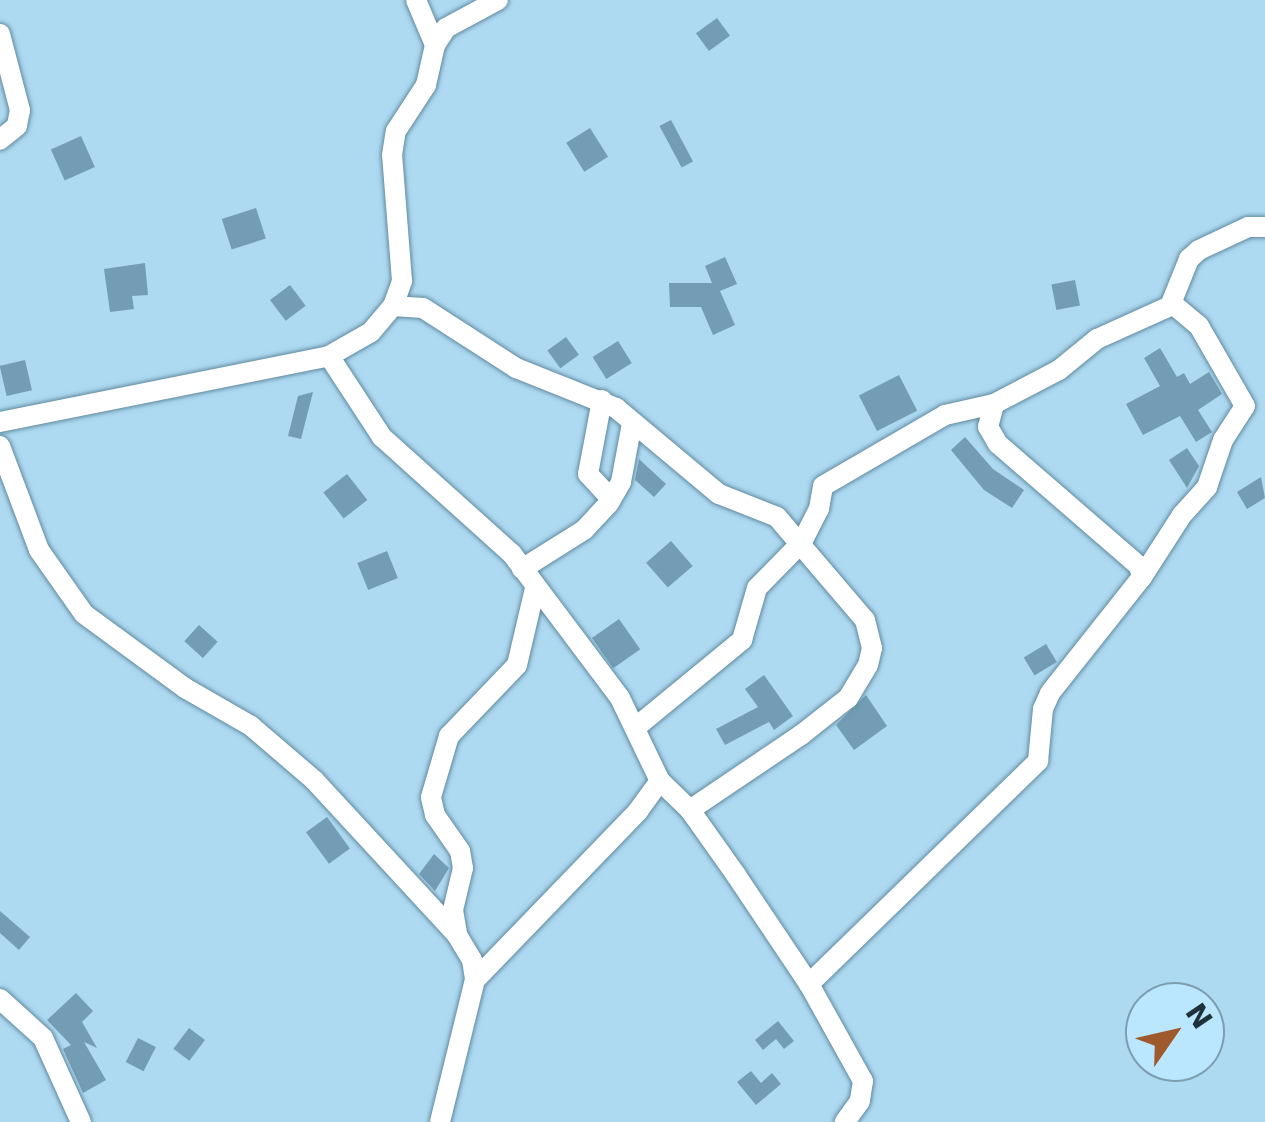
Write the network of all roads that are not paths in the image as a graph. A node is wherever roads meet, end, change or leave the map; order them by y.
1 (416, 0) edge
2 (498, 0) edge
3 (0, 34) edge
4 (435, 46) junction
5 (0, 140) edge
6 (1265, 227) edge
7 (1172, 304) junction
8 (392, 306) junction
9 (328, 356) junction
10 (602, 400) junction
11 (994, 404) junction
12 (0, 422) edge
13 (632, 423) junction
14 (0, 446) edge
15 (611, 499) junction
16 (802, 542) junction
17 (522, 570) junction
18 (1142, 577) junction
19 (535, 588) junction
20 (635, 728) junction
21 (660, 780) junction
22 (690, 810) junction
23 (457, 935) junction
24 (475, 980) junction
25 (809, 984) junction
26 (0, 999) edge
27 (80, 1122) edge
28 (440, 1122) edge
29 (845, 1122) edge

1 - 4 street
2 - 4 street
3 - 5 street
4 - 8 street
6 - 7 street
7 - 11 street
7 - 18 street
8 - 9 street
8 - 10 street
9 - 12 street
9 - 17 street
10 - 13 street
10 - 15 street
11 - 16 street
11 - 18 street
13 - 15 street
13 - 16 street
14 - 23 street
15 - 17 street
16 - 20 street
16 - 22 street
17 - 19 street
18 - 25 street
19 - 20 street
19 - 23 street
20 - 21 street
21 - 22 street
21 - 24 street
22 - 25 street
23 - 24 street
24 - 28 street
25 - 29 street
26 - 27 street

